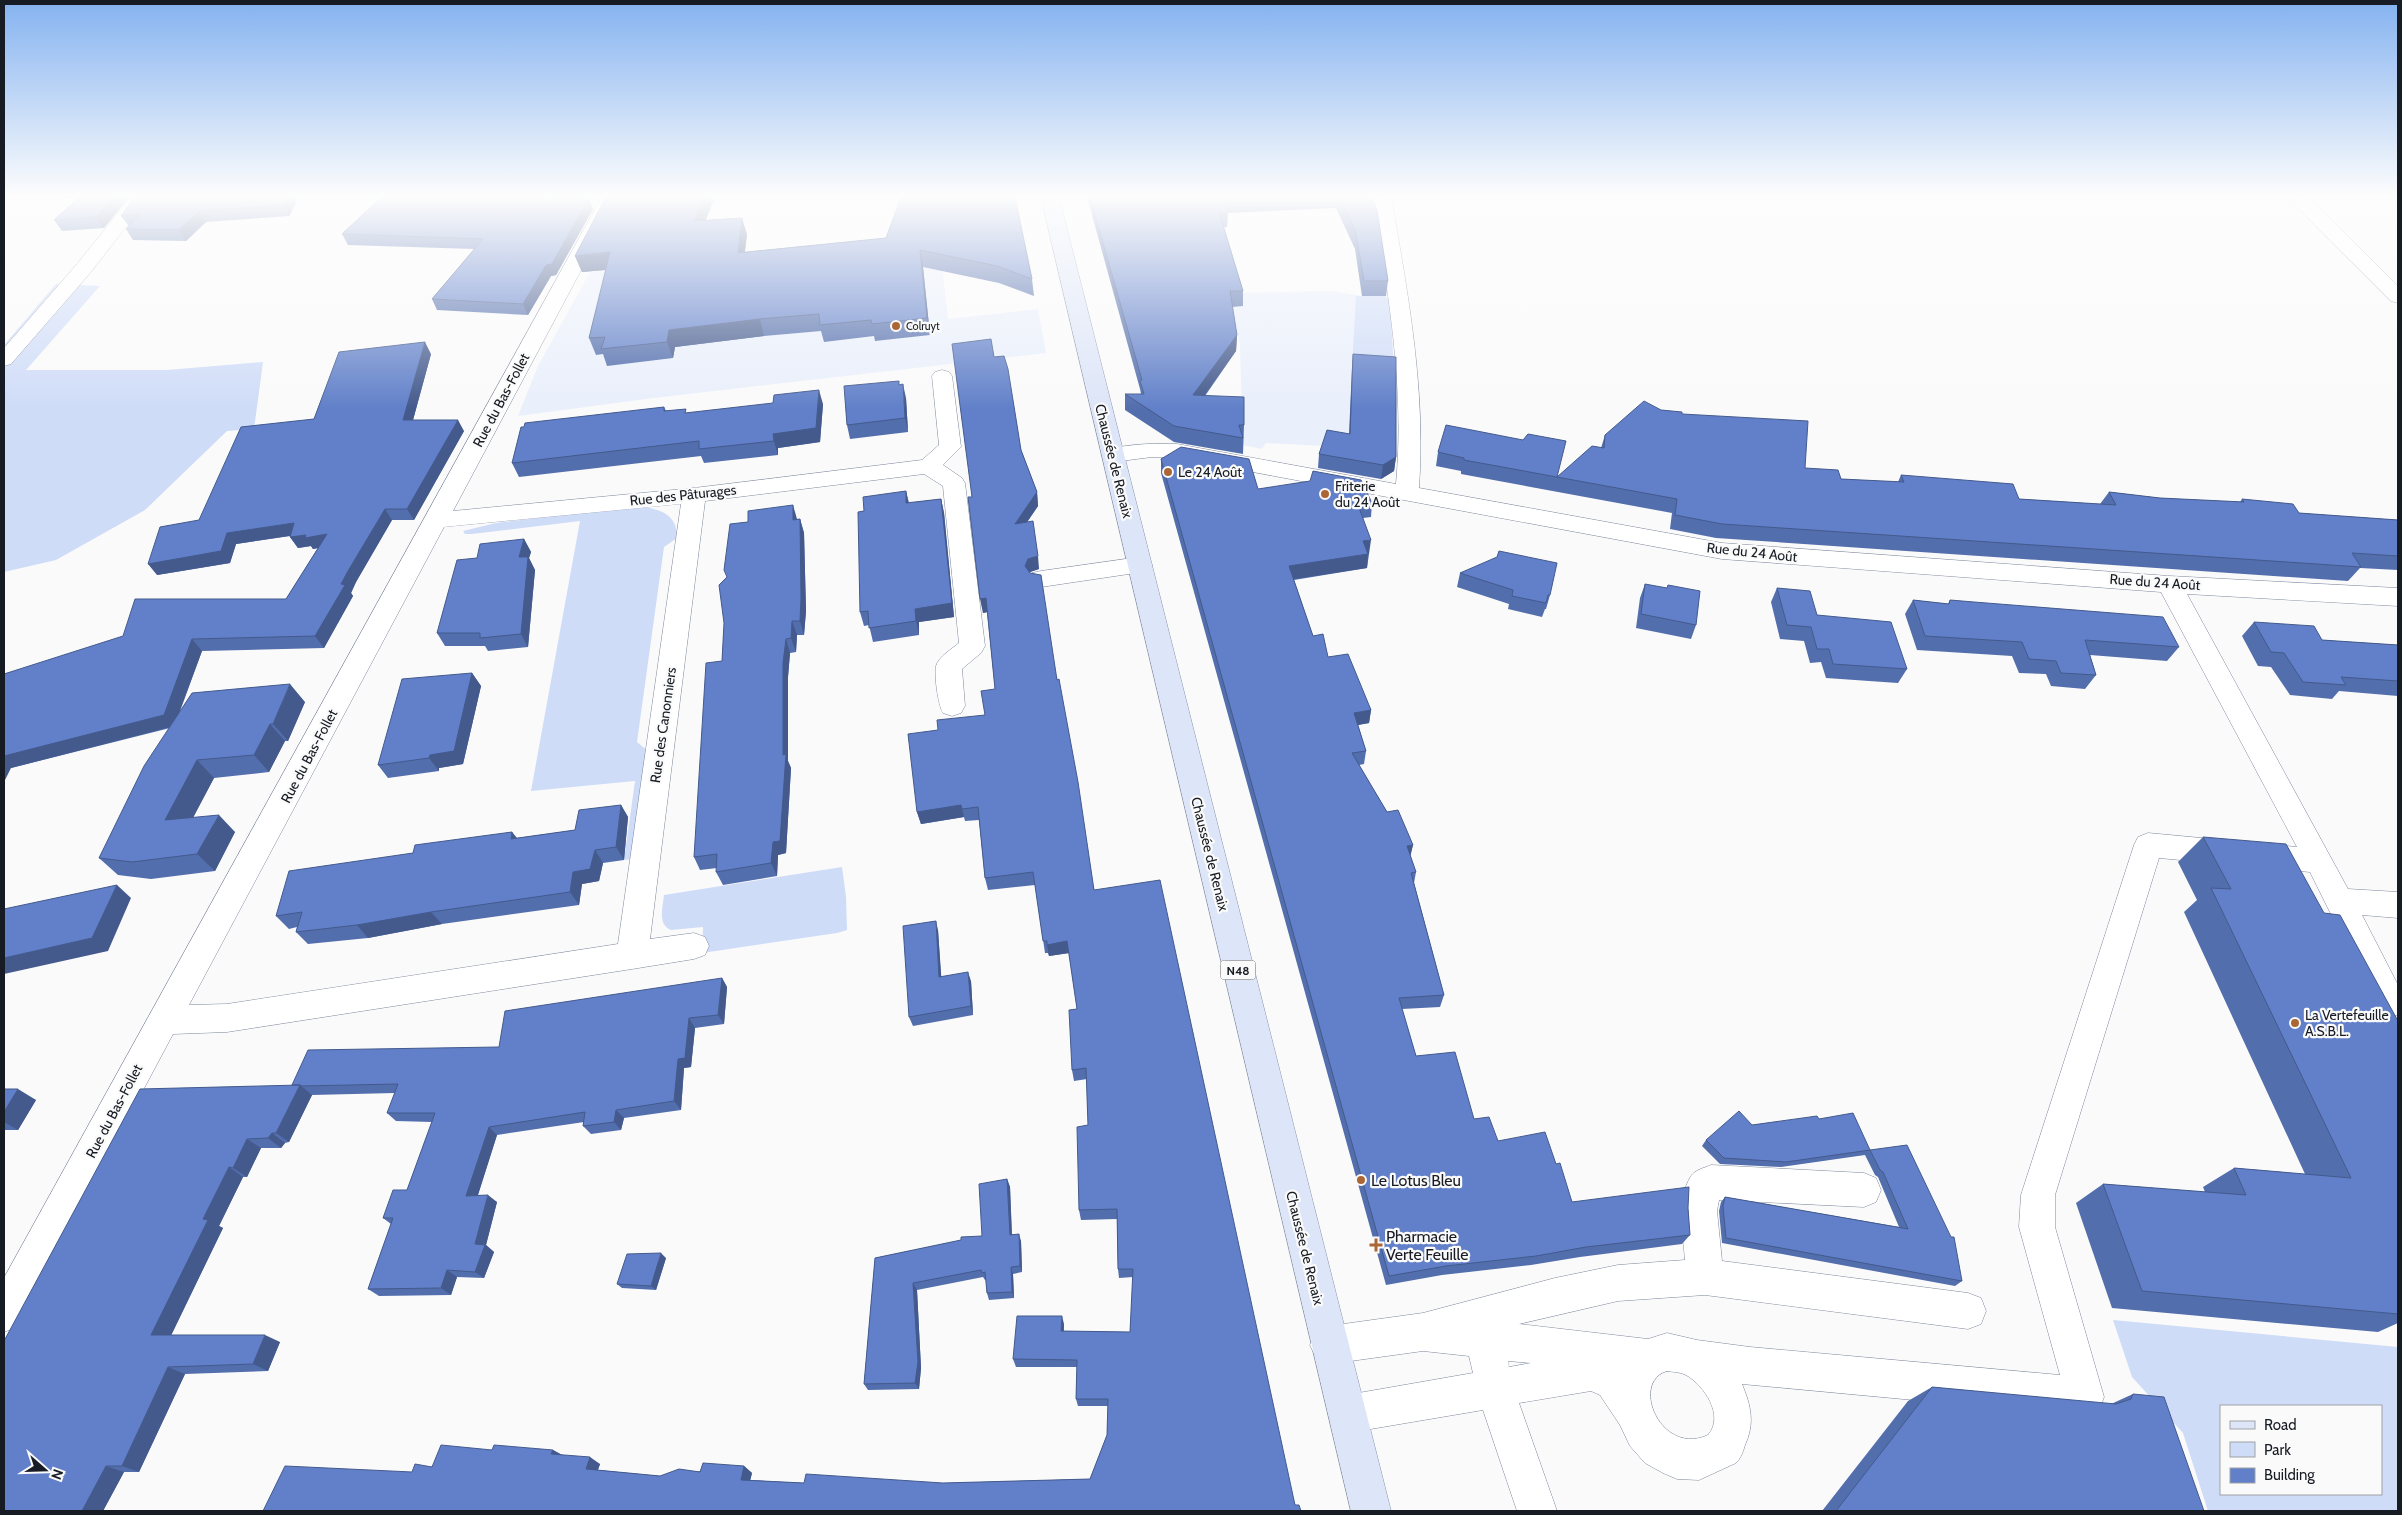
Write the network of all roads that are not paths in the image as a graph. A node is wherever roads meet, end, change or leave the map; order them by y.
1 (84, 268) edge
2 (568, 268) edge
3 (1067, 268) edge
4 (1394, 268) edge
5 (2369, 268) edge
6 (2398, 297) edge
7 (4, 360) edge
8 (942, 376) dead end
9 (1113, 455) junction
10 (928, 466) junction
11 (1407, 492) junction
12 (694, 495) junction
13 (437, 520) junction
14 (1140, 565) junction
15 (1041, 579) edge
16 (2169, 584) junction
17 (2398, 597) edge
18 (952, 706) dead end
19 (2319, 860) junction
20 (2339, 902) junction
21 (2398, 905) edge
22 (694, 946) dead end
23 (632, 956) junction
24 (2398, 1002) edge
25 (163, 1020) junction
26 (1864, 1190) dead end
27 (1706, 1277) junction
28 (1968, 1311) dead end
29 (4, 1314) edge
30 (1423, 1332) junction
31 (1485, 1340) junction
32 (1329, 1345) junction
33 (1648, 1358) junction
34 (1696, 1358) junction
35 (1495, 1389) junction
36 (1633, 1411) junction
37 (1347, 1414) junction
38 (1371, 1511) edge
39 (1537, 1511) edge

1 - 7 street
2 - 13 street, Rue du Bas-Follet
3 - 9 main road, Chaussée de Renaix / N48
4 - 11 street
5 - 6 street
8 - 10 street
9 - 11 street, Rue du 24 Août
9 - 14 main road, Chaussée de Renaix / N48
10 - 12 street, Rue des Pâturages
10 - 18 street
11 - 16 street, Rue du 24 Août
12 - 13 street, Rue des Pâturages
12 - 23 street, Rue des Canonniers
13 - 25 street, Rue du Bas-Follet
14 - 15 street
14 - 32 main road, Chaussée de Renaix / N48
16 - 17 street, Rue du 24 Août
16 - 19 street
19 - 20 street
19 - 34 street
20 - 21 street
20 - 24 street
22 - 23 street
23 - 25 street
25 - 29 street, Rue du Bas-Follet
26 - 27 street
27 - 28 street
27 - 30 street
30 - 31 street
30 - 32 street
31 - 33 street
31 - 35 street
32 - 37 main road, Chaussée de Renaix / N48
33 - 34 street
33 - 36 street
34 - 36 street
35 - 36 street
35 - 37 street
35 - 39 street
37 - 38 main road, Chaussée de Renaix / N48

